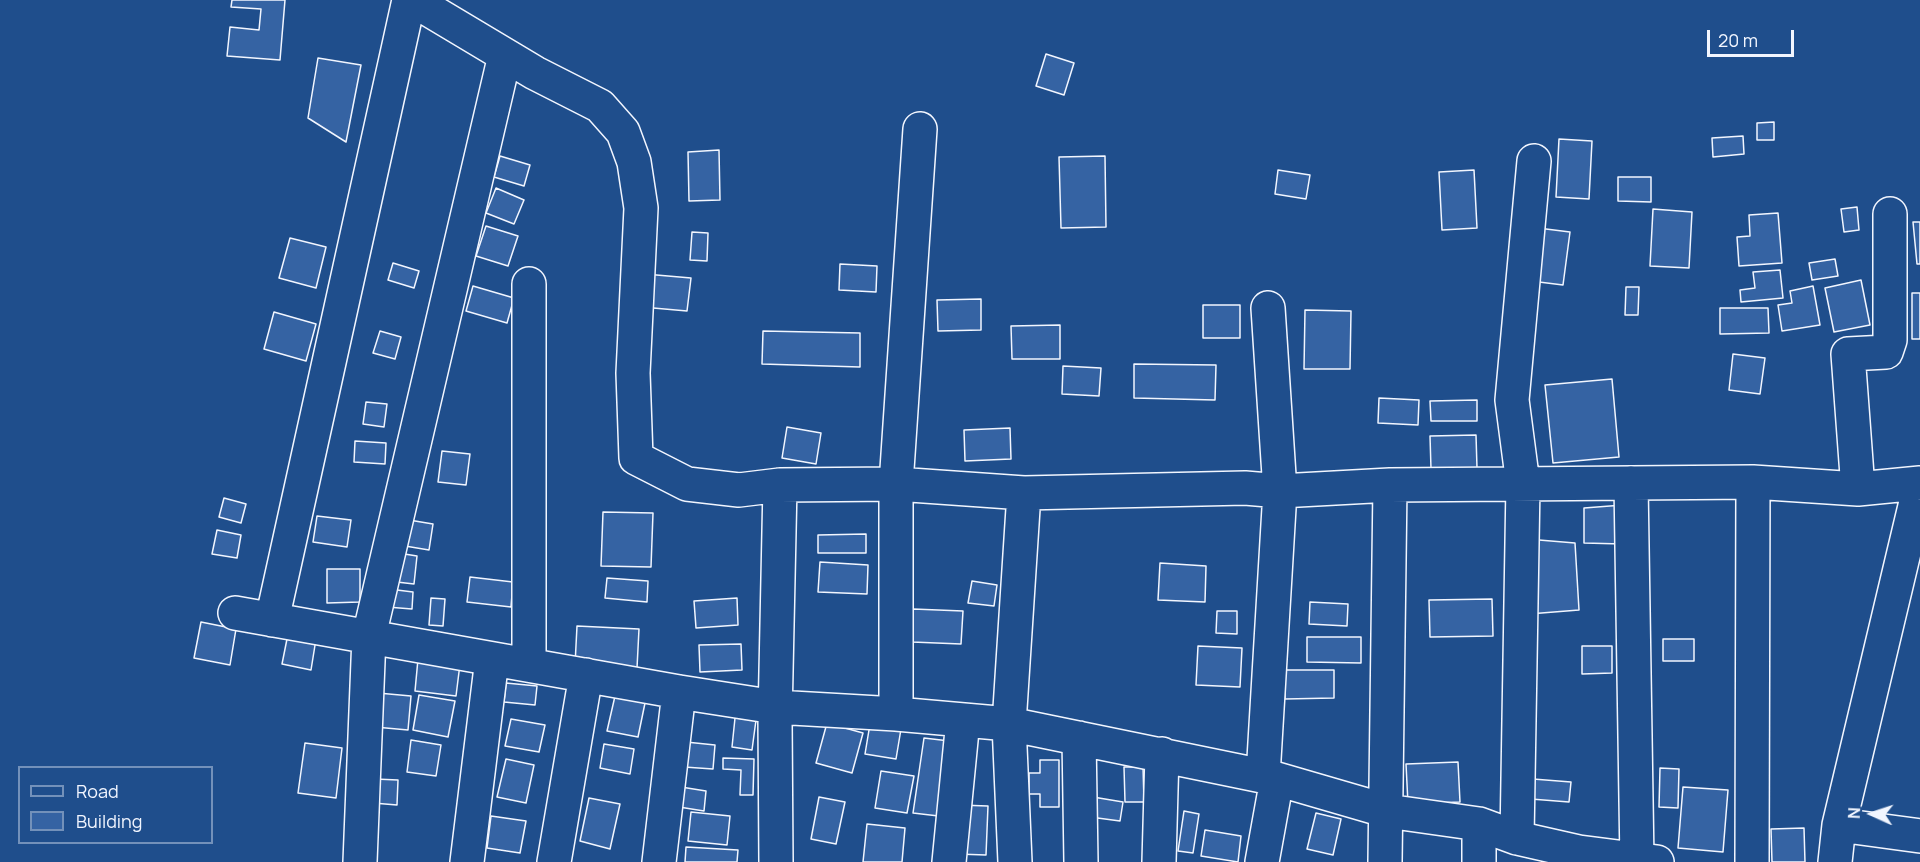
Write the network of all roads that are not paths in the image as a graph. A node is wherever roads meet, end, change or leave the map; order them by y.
1 (411, 0) edge
2 (505, 55) junction
3 (920, 129) dead end
4 (1534, 161) dead end
5 (1890, 214) dead end
6 (529, 284) dead end
7 (1268, 308) dead end
8 (1753, 482) junction
9 (1631, 483) junction
10 (896, 484) junction
11 (1522, 484) junction
12 (1920, 484) edge
13 (780, 485) junction
14 (1390, 485) junction
15 (1858, 489) junction
16 (1280, 491) junction
17 (1024, 493) junction
18 (235, 613) dead end
19 (272, 620) junction
20 (369, 636) junction
21 (492, 659) junction
22 (529, 665) junction
23 (586, 675) junction
24 (679, 692) junction
25 (775, 707) junction
26 (896, 714) junction
27 (963, 720) junction
28 (1009, 724) junction
29 (1079, 738) junction
30 (1162, 754) junction
31 (1270, 777) junction
32 (1387, 811) junction
33 (1479, 824) junction
34 (1839, 825) junction
35 (1920, 836) edge
36 (1518, 838) junction
37 (360, 862) edge
38 (467, 862) edge
39 (554, 862) edge
40 (659, 862) edge
41 (776, 862) edge
42 (949, 862) edge
43 (1015, 862) edge
44 (1081, 862) edge
45 (1160, 862) edge
46 (1262, 862) edge
47 (1385, 862) edge
48 (1479, 862) edge
49 (1644, 862) edge
50 (1752, 862) edge
51 (1835, 862) edge

1 - 2 street
1 - 19 street
2 - 13 street
2 - 20 street
3 - 10 street
4 - 11 street
5 - 15 street
6 - 22 street
7 - 16 street
8 - 9 street
8 - 15 street
8 - 50 street
9 - 11 street
9 - 49 street
10 - 13 street
10 - 17 street
10 - 26 street
11 - 14 street
11 - 36 street
12 - 15 street
12 - 34 street
13 - 25 street
14 - 16 street
14 - 32 street
16 - 17 street
16 - 31 street
17 - 28 street
18 - 19 street
19 - 20 street
20 - 21 street
20 - 37 street
21 - 22 street
21 - 38 street
22 - 23 street
23 - 24 street
23 - 39 street
24 - 25 street
24 - 40 street
25 - 26 street
25 - 41 street
26 - 27 street
27 - 28 street
27 - 42 street
28 - 29 street
28 - 43 street
29 - 30 street
29 - 44 street
30 - 31 street
30 - 45 street
31 - 32 street
31 - 46 street
32 - 33 street
32 - 47 street
33 - 36 street
33 - 48 street
34 - 35 street
34 - 51 street
36 - 49 street

